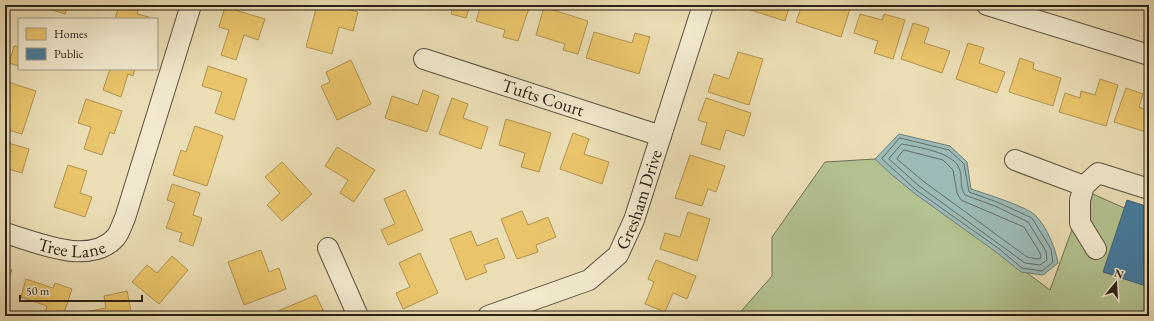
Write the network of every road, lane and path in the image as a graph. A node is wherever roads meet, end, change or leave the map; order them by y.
1 (190, 5) edge
2 (703, 5) edge
3 (987, 5) edge
4 (1149, 55) edge
5 (424, 59) dead end
6 (661, 136) junction
7 (1014, 160) dead end
8 (1084, 186) junction
9 (1149, 189) edge
10 (5, 233) edge
11 (328, 248) dead end
12 (1096, 249) dead end
13 (358, 316) edge
14 (488, 316) edge

1 - 10 street, Tree Lane
2 - 6 street, Gresham Drive
3 - 4 street
5 - 6 street, Tufts Court
6 - 14 street, Gresham Drive
7 - 8 street
8 - 9 street
8 - 12 street
11 - 13 street

